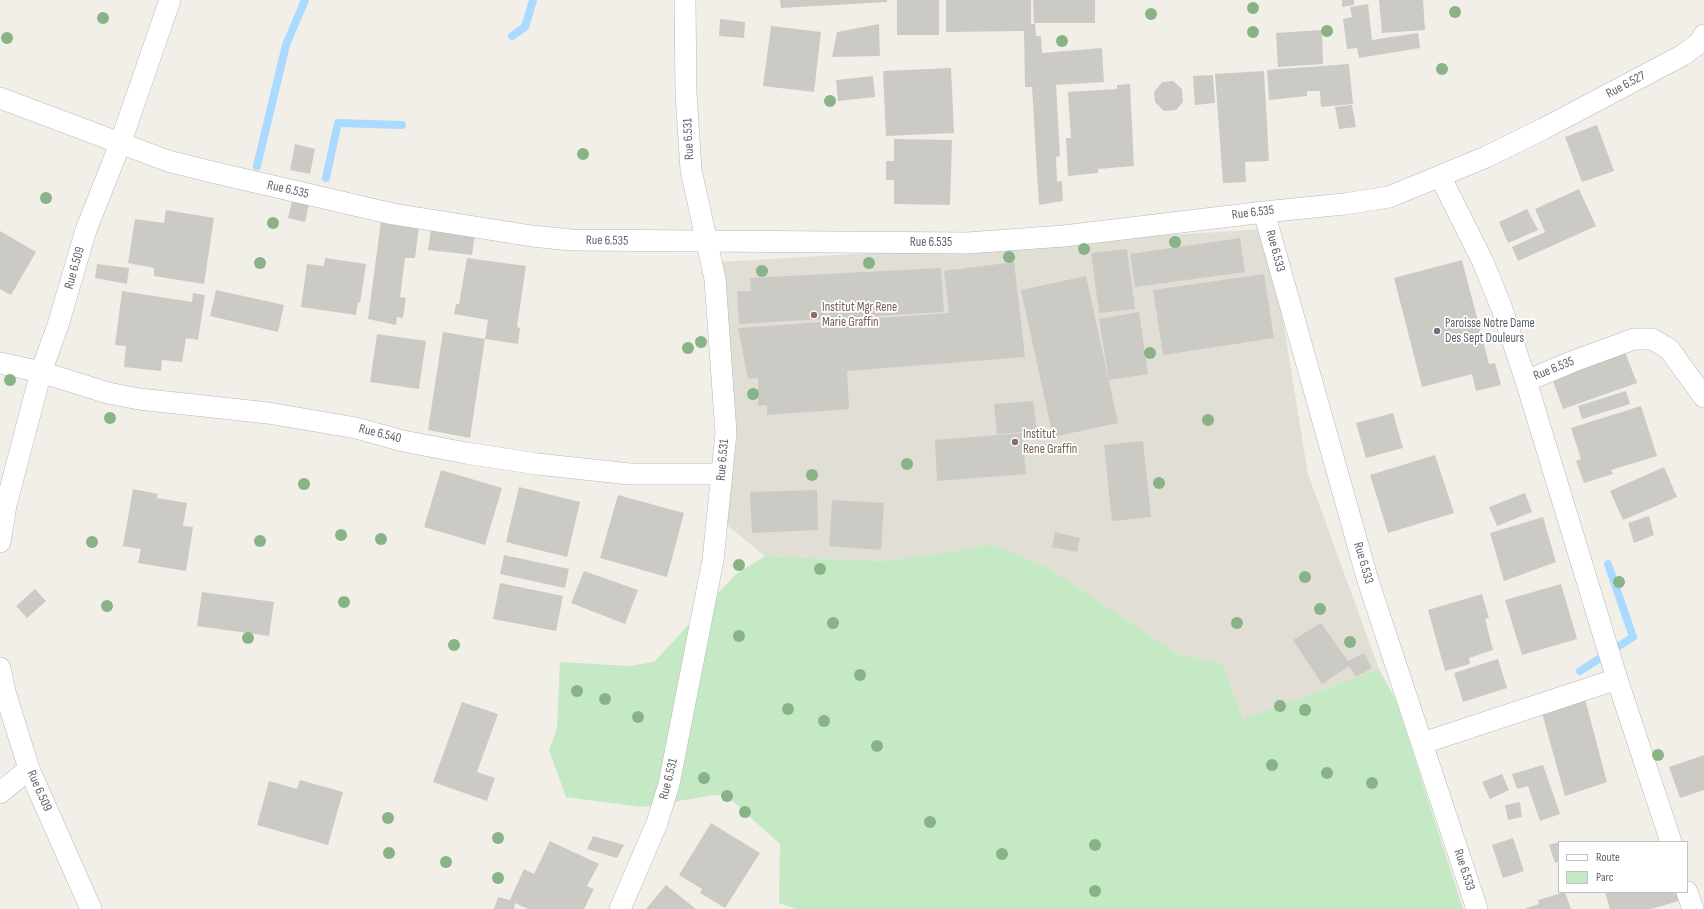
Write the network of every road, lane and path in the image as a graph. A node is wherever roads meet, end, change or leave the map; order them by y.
1 (170, 0) edge
2 (685, 0) edge
3 (1704, 35) edge
4 (0, 98) edge
5 (120, 144) junction
6 (1440, 176) junction
7 (1264, 212) junction
8 (707, 241) junction
9 (0, 363) edge
10 (41, 372) junction
11 (1526, 380) junction
12 (1704, 397) edge
13 (722, 474) junction
14 (0, 542) edge
15 (0, 668) edge
16 (1617, 679) junction
17 (1423, 744) junction
18 (29, 769) junction
19 (0, 793) edge
20 (1670, 841) edge
21 (1687, 893) edge
22 (92, 909) edge
23 (620, 909) edge
24 (1477, 909) edge
25 (1693, 909) edge

1 - 5 street, Rue 6.509
2 - 8 street, Rue 6.531
3 - 6 street, Rue 6.527
4 - 5 street, Rue 6.535
5 - 8 street, Rue 6.535
5 - 10 street, Rue 6.509
6 - 7 street, Rue 6.535
6 - 11 street, Rue 6.535
7 - 8 street, Rue 6.535
7 - 17 street, Rue 6.533
8 - 13 street, Rue 6.531
9 - 10 street, Rue 6.540
10 - 13 street, Rue 6.540
10 - 14 street, Rue 6.509
11 - 12 street, Rue 6.535
11 - 16 street
13 - 23 street, Rue 6.531
15 - 18 street, Rue 6.509
16 - 17 street
16 - 20 street
17 - 24 street, Rue 6.533
18 - 19 street
18 - 22 street, Rue 6.509
21 - 25 street

